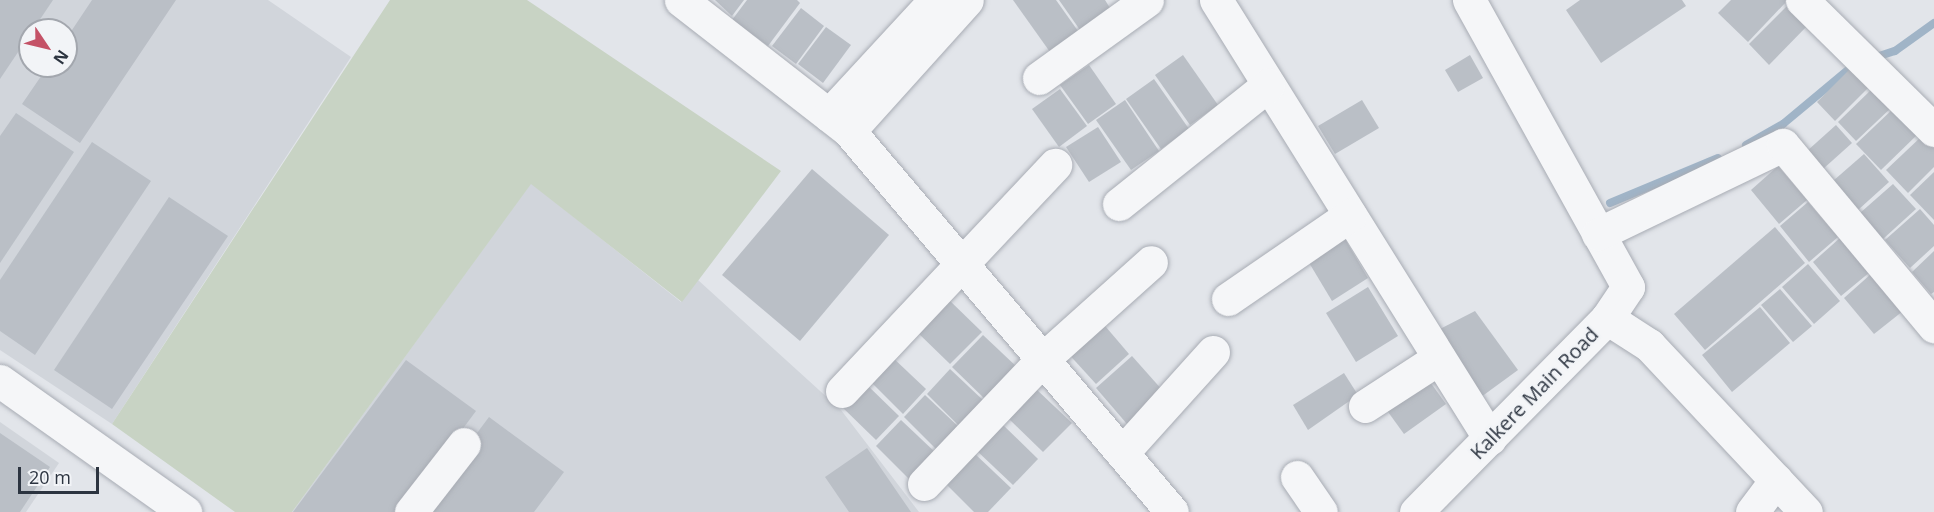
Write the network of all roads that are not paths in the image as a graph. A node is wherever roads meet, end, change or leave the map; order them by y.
1 (681, 0) edge
2 (934, 0) edge
3 (967, 0) edge
4 (1147, 0) edge
5 (1216, 0) edge
6 (1469, 0) edge
7 (1802, 0) edge
8 (1038, 78) dead end
9 (1268, 85) junction
10 (839, 123) junction
11 (1934, 130) edge
12 (1055, 165) dead end
13 (1119, 204) dead end
14 (1350, 215) junction
15 (1598, 234) junction
16 (1151, 262) dead end
17 (960, 263) junction
18 (1228, 299) dead end
19 (1607, 318) junction
20 (1934, 326) edge
21 (1213, 352) dead end
22 (1439, 357) junction
23 (1043, 359) junction
24 (0, 381) edge
25 (842, 391) dead end
26 (1365, 406) dead end
27 (1490, 439) junction
28 (464, 444) dead end
29 (1122, 453) junction
30 (1296, 477) dead end
31 (1776, 480) junction
32 (924, 484) dead end
33 (1420, 511) edge
34 (185, 512) edge
35 (411, 512) edge
36 (1172, 512) edge
37 (1321, 512) edge
38 (1752, 512) edge
39 (1806, 512) edge

1 - 10 street
2 - 10 street
3 - 10 street
4 - 8 street
5 - 9 street
6 - 15 street
7 - 11 street
9 - 13 street
9 - 14 street
10 - 17 street
12 - 17 street
14 - 18 street
14 - 22 street
15 - 19 street
15 - 20 street
16 - 23 street
17 - 23 street
17 - 25 street
19 - 27 street, Kalkere Main Road
19 - 31 street, Kalkere Main Road
21 - 29 street
22 - 26 street
22 - 27 street
23 - 29 street
23 - 32 street
24 - 34 street
27 - 33 street, Kalkere Main Road
28 - 35 street
29 - 36 street
30 - 37 street
31 - 38 street
31 - 39 street, Kalkere Main Road

